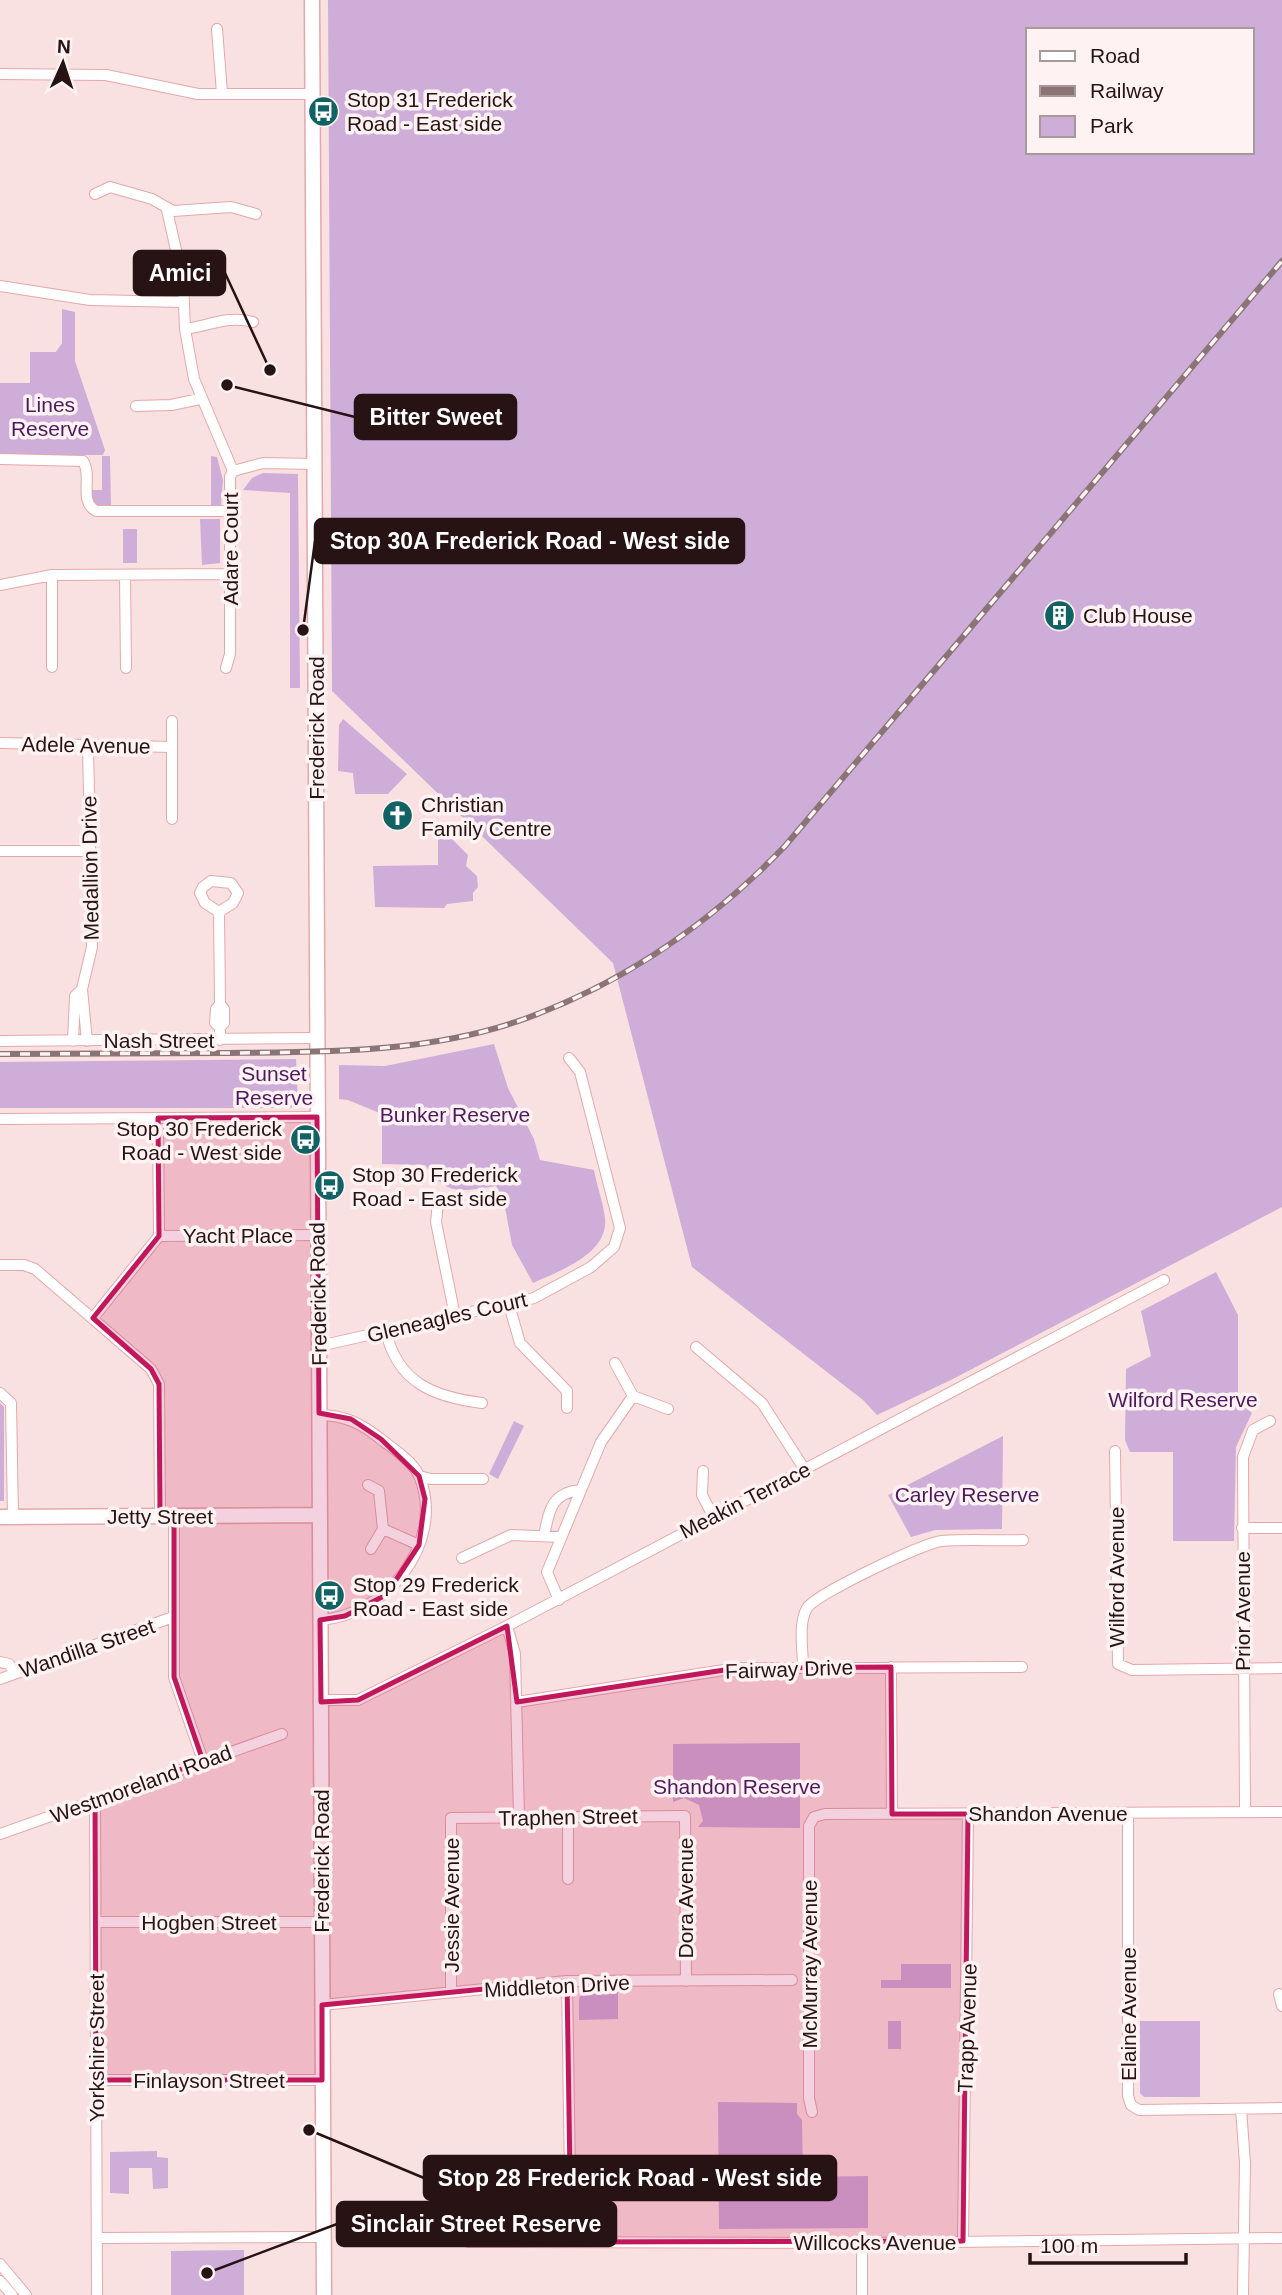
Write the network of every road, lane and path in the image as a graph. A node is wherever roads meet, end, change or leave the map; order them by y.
1 (312, 0) edge
2 (217, 29) dead end
3 (0, 74) edge
4 (222, 93) junction
5 (312, 94) junction
6 (95, 194) dead end
7 (167, 210) junction
8 (256, 214) dead end
9 (0, 286) edge
10 (183, 302) junction
11 (253, 322) dead end
12 (185, 329) junction
13 (200, 399) junction
14 (136, 406) dead end
15 (0, 459) edge
16 (314, 464) junction
17 (233, 471) junction
18 (230, 512) junction
19 (229, 574) junction
20 (52, 575) junction
21 (125, 575) junction
22 (0, 585) edge
23 (52, 667) dead end
24 (126, 668) dead end
25 (226, 668) dead end
26 (172, 721) dead end
27 (0, 743) edge
28 (88, 745) junction
29 (172, 747) junction
30 (172, 819) dead end
31 (0, 851) edge
32 (89, 851) junction
33 (219, 912) dead end
34 (82, 989) junction
35 (317, 1038) junction
36 (220, 1040) junction
37 (0, 1041) edge
38 (73, 1041) junction
39 (86, 1041) junction
40 (569, 1058) dead end
41 (317, 1117) junction
42 (158, 1118) junction
43 (0, 1119) edge
44 (438, 1203) dead end
45 (318, 1235) junction
46 (159, 1236) junction
47 (0, 1265) edge
48 (1164, 1280) dead end
49 (509, 1305) junction
50 (455, 1316) junction
51 (93, 1318) junction
52 (386, 1332) junction
53 (319, 1346) junction
54 (696, 1348) dead end
55 (615, 1363) dead end
56 (0, 1393) edge
57 (633, 1396) junction
58 (482, 1403) dead end
59 (567, 1408) dead end
60 (668, 1409) dead end
61 (319, 1415) junction
62 (1270, 1421) dead end
63 (1115, 1451) dead end
64 (805, 1469) junction
65 (703, 1471) dead end
66 (419, 1476) junction
67 (483, 1479) dead end
68 (368, 1485) dead end
69 (580, 1490) junction
70 (320, 1515) junction
71 (167, 1516) junction
72 (713, 1516) junction
73 (7, 1517) edge
74 (1242, 1528) junction
75 (1282, 1528) edge
76 (383, 1530) junction
77 (544, 1536) junction
78 (561, 1537) junction
79 (1023, 1540) dead end
80 (419, 1545) junction
81 (371, 1549) dead end
82 (462, 1558) dead end
83 (559, 1600) junction
84 (173, 1617) junction
85 (320, 1620) junction
86 (507, 1626) junction
87 (0, 1662) edge
88 (803, 1667) junction
89 (891, 1667) junction
90 (1022, 1667) dead end
91 (1243, 1668) junction
92 (1282, 1668) edge
93 (15, 1673) junction
94 (0, 1679) edge
95 (321, 1700) junction
96 (517, 1702) junction
97 (282, 1734) dead end
98 (203, 1761) junction
99 (96, 1801) junction
100 (1245, 1812) junction
101 (1282, 1812) edge
102 (1128, 1813) junction
103 (892, 1814) junction
104 (968, 1814) junction
105 (685, 1816) joint
106 (519, 1817) junction
107 (814, 1817) joint
108 (451, 1818) joint
109 (568, 1818) junction
110 (0, 1834) edge
111 (568, 1879) dead end
112 (96, 1922) junction
113 (322, 1922) junction
114 (792, 1980) dead end
115 (567, 1981) junction
116 (686, 1981) junction
117 (451, 1992) junction
118 (1279, 1994) dead end
119 (322, 2005) junction
120 (1282, 2006) edge
121 (96, 2080) junction
122 (322, 2080) junction
123 (1282, 2108) edge
124 (1241, 2109) junction
125 (813, 2112) dead end
126 (323, 2237) junction
127 (97, 2238) junction
128 (1282, 2238) edge
129 (1244, 2239) junction
130 (963, 2241) junction
131 (468, 2242) dead end
132 (571, 2242) junction
133 (862, 2243) junction
134 (0, 2264) edge
135 (0, 2281) edge
136 (12, 2295) edge
137 (26, 2295) edge
138 (97, 2295) edge
139 (324, 2295) edge
140 (862, 2295) edge
141 (1243, 2295) edge

1 - 5 main road, Frederick Road
2 - 4 street
3 - 4 street
4 - 5 street
5 - 16 main road, Frederick Road
6 - 7 street
7 - 8 street
7 - 10 street
9 - 10 street
10 - 12 street
11 - 12 street
12 - 13 street
13 - 14 street
13 - 17 street
15 - 18 street
16 - 17 street, Adare Court
16 - 35 main road, Frederick Road
17 - 18 street, Adare Court
18 - 19 street, Adare Court
19 - 21 street
19 - 25 street, Adare Court
20 - 21 street
20 - 22 street
20 - 23 street
21 - 24 street
26 - 29 street
27 - 28 street, Adele Avenue
28 - 29 street, Adele Avenue
28 - 32 street, Medallion Drive
29 - 30 street
31 - 32 street
32 - 34 street, Medallion Drive
33 - 36 street
34 - 38 street, Medallion Drive
34 - 39 street, Medallion Drive
35 - 36 street, Nash Street
35 - 41 main road, Frederick Road
36 - 39 street, Nash Street
37 - 38 street, Nash Street
38 - 39 street, Nash Street
40 - 49 street, Gleneagles Court
41 - 42 street
41 - 45 main road, Frederick Road
42 - 43 street
42 - 46 street
44 - 50 street
45 - 46 street, Yacht Place
45 - 53 main road, Frederick Road
46 - 51 street
47 - 51 street
48 - 64 street, Meakin Terrace
49 - 50 street, Gleneagles Court
49 - 59 street
50 - 52 street, Gleneagles Court
51 - 71 street
52 - 53 street, Gleneagles Court
52 - 58 street
53 - 61 main road, Frederick Road
54 - 64 street
55 - 57 street
56 - 73 street
57 - 60 street
57 - 69 street
61 - 66 street
61 - 70 main road, Frederick Road
62 - 74 street, Prior Avenue
63 - 91 street, Wilford Avenue
64 - 72 street, Meakin Terrace
65 - 72 street
66 - 67 street
66 - 80 street
68 - 76 street
69 - 77 street
69 - 78 street
70 - 71 main road, Jetty Street
70 - 85 main road, Frederick Road
71 - 73 main road, Jetty Street
71 - 84 street
72 - 83 street, Meakin Terrace
74 - 75 street
74 - 91 street, Prior Avenue
76 - 80 street
76 - 81 street
77 - 78 street
77 - 82 street
78 - 83 street
79 - 88 street
80 - 85 street
83 - 86 street, Meakin Terrace
84 - 93 street, Wandilla Street
84 - 98 street
85 - 95 main road, Frederick Road
86 - 95 street, Meakin Terrace
86 - 96 street
87 - 93 street
88 - 89 street, Fairway Drive
88 - 96 street, Fairway Drive
89 - 90 street, Fairway Drive
89 - 103 street
91 - 92 street, Wilford Avenue
91 - 100 street, Prior Avenue
93 - 94 street, Wandilla Street
95 - 113 main road, Frederick Road
96 - 106 street
97 - 98 street, Westmoreland Road
98 - 99 street, Westmoreland Road
99 - 110 street, Westmoreland Road
99 - 112 street, Yorkshire Street
100 - 101 street, Shandon Avenue
100 - 102 street, Shandon Avenue
102 - 104 street, Shandon Avenue
102 - 124 street, Elaine Avenue
103 - 104 street, Shandon Avenue
103 - 107 street, Shandon Avenue
104 - 130 street, Trapp Avenue
105 - 109 street, Traphen Street
105 - 116 street, Dora Avenue
106 - 108 street, Traphen Street
106 - 109 street, Traphen Street
107 - 125 street, McMurray Avenue
108 - 117 street, Jessie Avenue
109 - 111 street
112 - 113 street, Hogben Street
112 - 121 street, Yorkshire Street
113 - 119 main road, Frederick Road
114 - 116 street, Middleton Drive
115 - 116 street, Middleton Drive
115 - 117 street, Middleton Drive
115 - 132 street
117 - 119 street, Middleton Drive
118 - 120 street
119 - 122 main road, Frederick Road
121 - 122 street, Finlayson Street
121 - 127 street, Yorkshire Street
122 - 126 main road, Frederick Road
123 - 124 street, Elaine Avenue
124 - 129 street
126 - 127 street
126 - 139 main road, Frederick Road
127 - 138 street, Yorkshire Street
128 - 129 street, Willcocks Avenue
129 - 130 street, Willcocks Avenue
129 - 141 street
130 - 133 street, Willcocks Avenue
131 - 132 street, Willcocks Avenue
132 - 133 street, Willcocks Avenue
133 - 140 street
134 - 137 street
135 - 136 street

